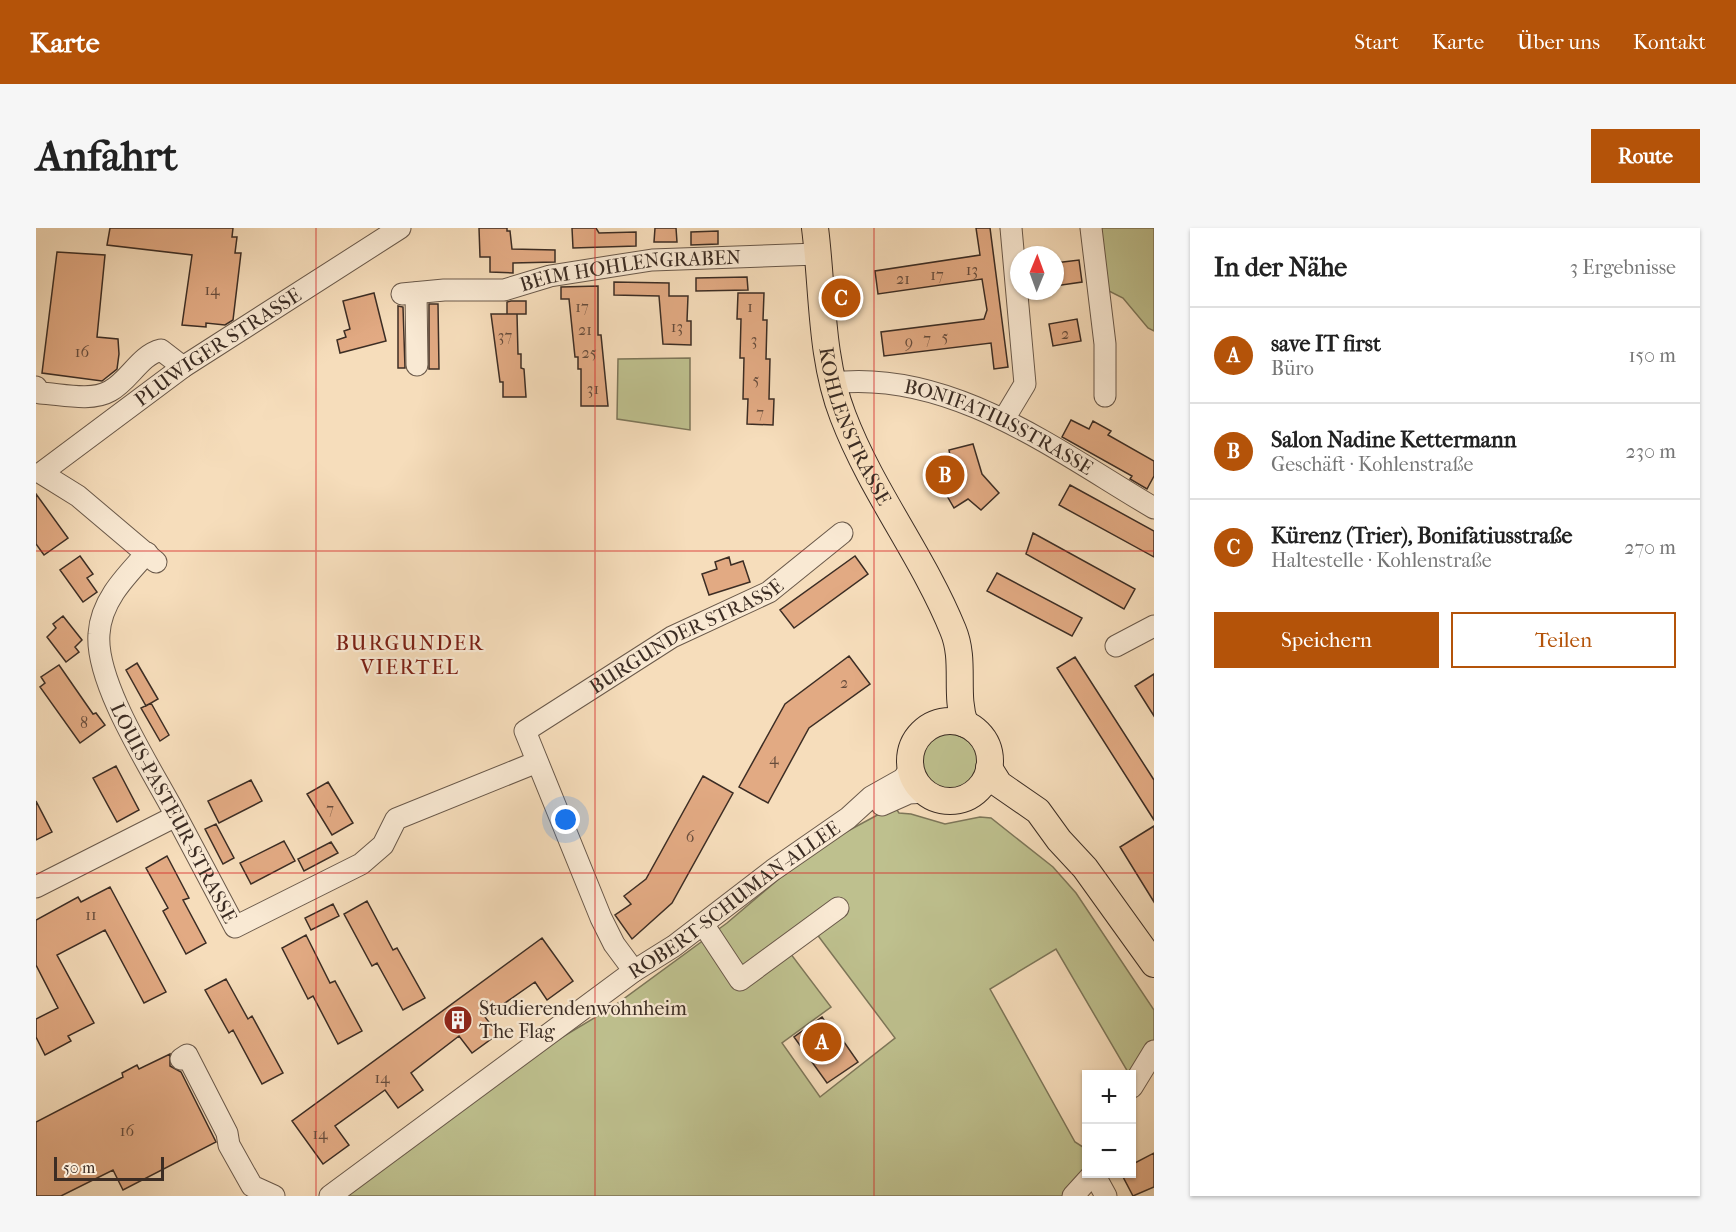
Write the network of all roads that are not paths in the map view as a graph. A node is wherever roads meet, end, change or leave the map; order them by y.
1 (400, 228) edge
2 (814, 228) edge
3 (1011, 228) edge
4 (1091, 228) edge
5 (818, 254) junction
6 (417, 365) dead end
7 (183, 367) junction
8 (832, 383) junction
9 (36, 387) edge
10 (1105, 396) dead end
11 (1004, 419) junction
12 (1154, 508) edge
13 (842, 532) dead end
14 (152, 558) joint
15 (944, 609) junction
16 (1154, 626) edge
17 (1116, 646) dead end
18 (938, 723) junction
19 (965, 724) junction
20 (537, 762) junction
21 (911, 768) junction
22 (989, 768) junction
23 (926, 792) junction
24 (970, 796) junction
25 (176, 816) junction
26 (848, 818) junction
27 (1059, 840) junction
28 (36, 887) edge
29 (838, 908) dead end
30 (703, 924) junction
31 (1154, 964) edge
32 (634, 971) junction
33 (1154, 1051) edge
34 (181, 1059) dead end
35 (1136, 1079) edge
36 (1089, 1178) edge
37 (1097, 1178) edge
38 (274, 1196) edge
39 (330, 1196) edge
40 (1073, 1196) edge
41 (1106, 1196) edge

1 - 7 street, PLUWIGER STRASSE
2 - 5 main road, KOHLENSTRASSE
3 - 11 street
4 - 10 street
5 - 6 street, BEIM HOHLENGRABEN
5 - 8 main road, KOHLENSTRASSE
7 - 9 street
7 - 14 street, PLUWIGER STRASSE
8 - 11 street, BONIFATIUSSTRASSE
8 - 15 main road, KOHLENSTRASSE
11 - 12 street, BONIFATIUSSTRASSE
13 - 20 street, BURGUNDER STRASSE
14 - 25 street, LOUIS-PASTEUR-STRASSE
15 - 18 main road, KOHLENSTRASSE
15 - 19 main road, KOHLENSTRASSE
16 - 17 street
18 - 19 main road
18 - 21 main road
19 - 22 main road
20 - 25 street, LOUIS-PASTEUR-STRASSE
20 - 32 street
21 - 23 main road
21 - 26 street, ROBERT-SCHUMAN-ALLEE
22 - 24 main road
22 - 27 main road
23 - 24 main road
23 - 26 street, ROBERT-SCHUMAN-ALLEE
24 - 27 main road
25 - 28 street
26 - 30 street, ROBERT-SCHUMAN-ALLEE
27 - 31 main road
29 - 30 street
30 - 32 street, ROBERT-SCHUMAN-ALLEE
32 - 39 street, ROBERT-SCHUMAN-ALLEE
33 - 35 street
34 - 38 street
36 - 40 street
37 - 41 street

